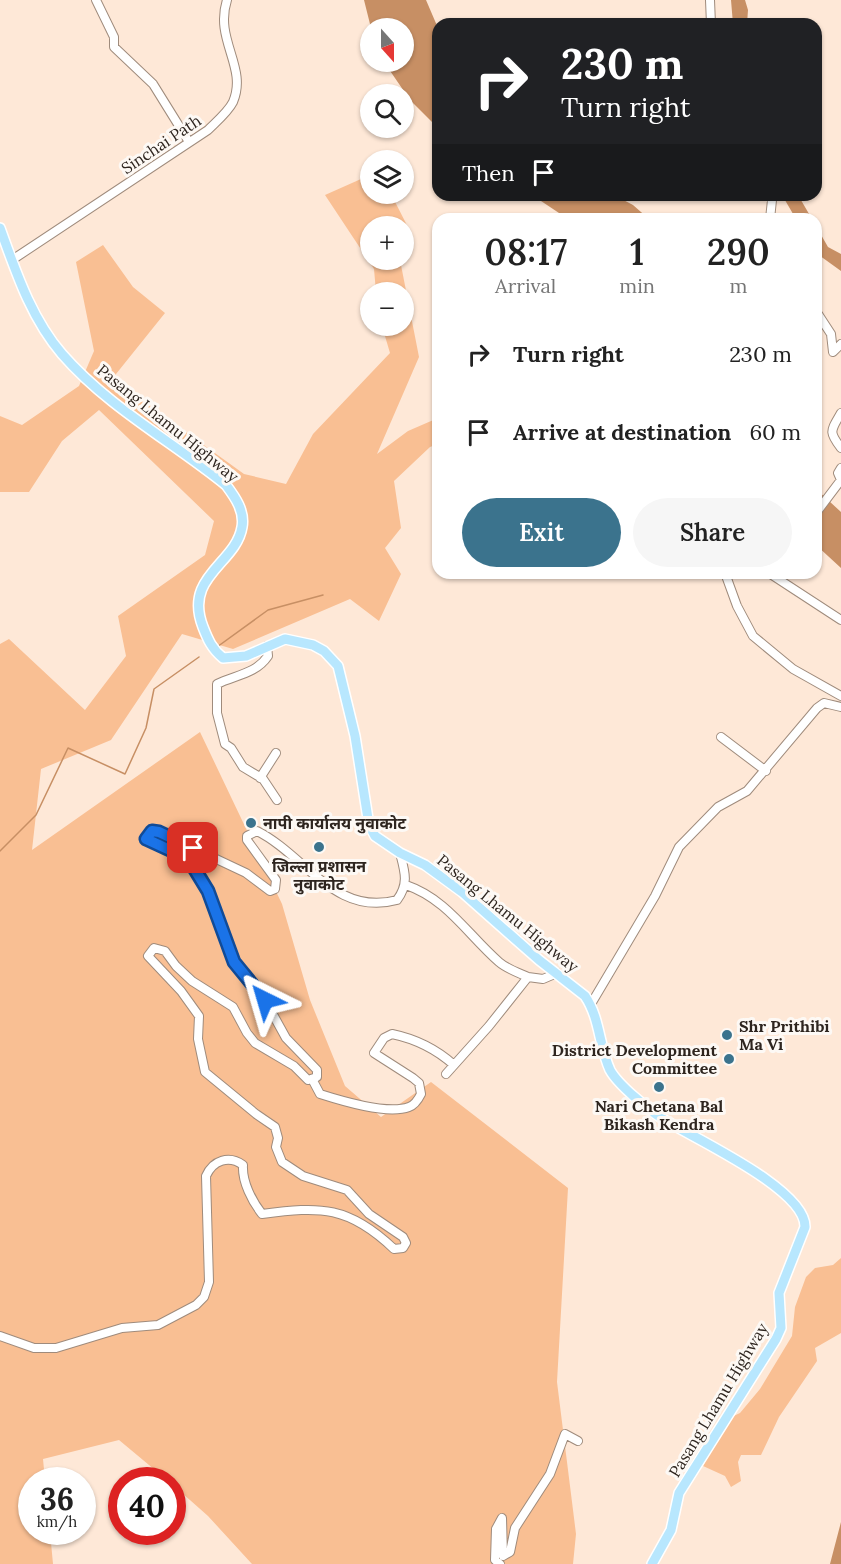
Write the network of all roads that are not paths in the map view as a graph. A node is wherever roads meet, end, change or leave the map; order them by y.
1 (96, 0) edge
2 (228, 0) edge
3 (710, 0) edge
4 (711, 18) edge
5 (189, 142) junction
6 (0, 228) edge
7 (12, 260) junction
8 (822, 320) edge
9 (841, 344) edge
10 (841, 413) edge
11 (841, 448) edge
12 (840, 474) edge
13 (822, 503) edge
14 (727, 579) edge
15 (779, 579) edge
16 (841, 620) edge
17 (267, 646) junction
18 (841, 696) edge
19 (841, 707) edge
20 (721, 737) dead end
21 (276, 753) dead end
22 (766, 771) junction
23 (260, 778) junction
24 (277, 800) dead end
25 (400, 854) junction
26 (406, 885) junction
27 (557, 973) junction
28 (528, 977) junction
29 (591, 1004) junction
30 (454, 1065) junction
31 (446, 1074) dead end
32 (312, 1079) junction
33 (0, 1336) edge
34 (578, 1441) dead end
35 (500, 1564) edge
36 (652, 1564) edge

1 - 5 street
2 - 5 street, Sinchai Path
3 - 4 street
5 - 7 street, Sinchai Path
6 - 7 main road, Pasang Lhamu Highway
7 - 17 main road, Pasang Lhamu Highway
8 - 9 street
10 - 11 street
12 - 13 street
14 - 18 street
15 - 16 street
17 - 23 street
17 - 25 main road, Pasang Lhamu Highway
19 - 22 street
20 - 22 street
21 - 23 street
22 - 29 street
23 - 24 street
25 - 26 street
25 - 27 main road, Pasang Lhamu Highway
26 - 28 street
26 - 32 street
27 - 28 street
27 - 29 main road, Pasang Lhamu Highway
28 - 30 street
29 - 36 main road, Pasang Lhamu Highway
30 - 31 street
30 - 32 street
32 - 33 street
34 - 35 street

